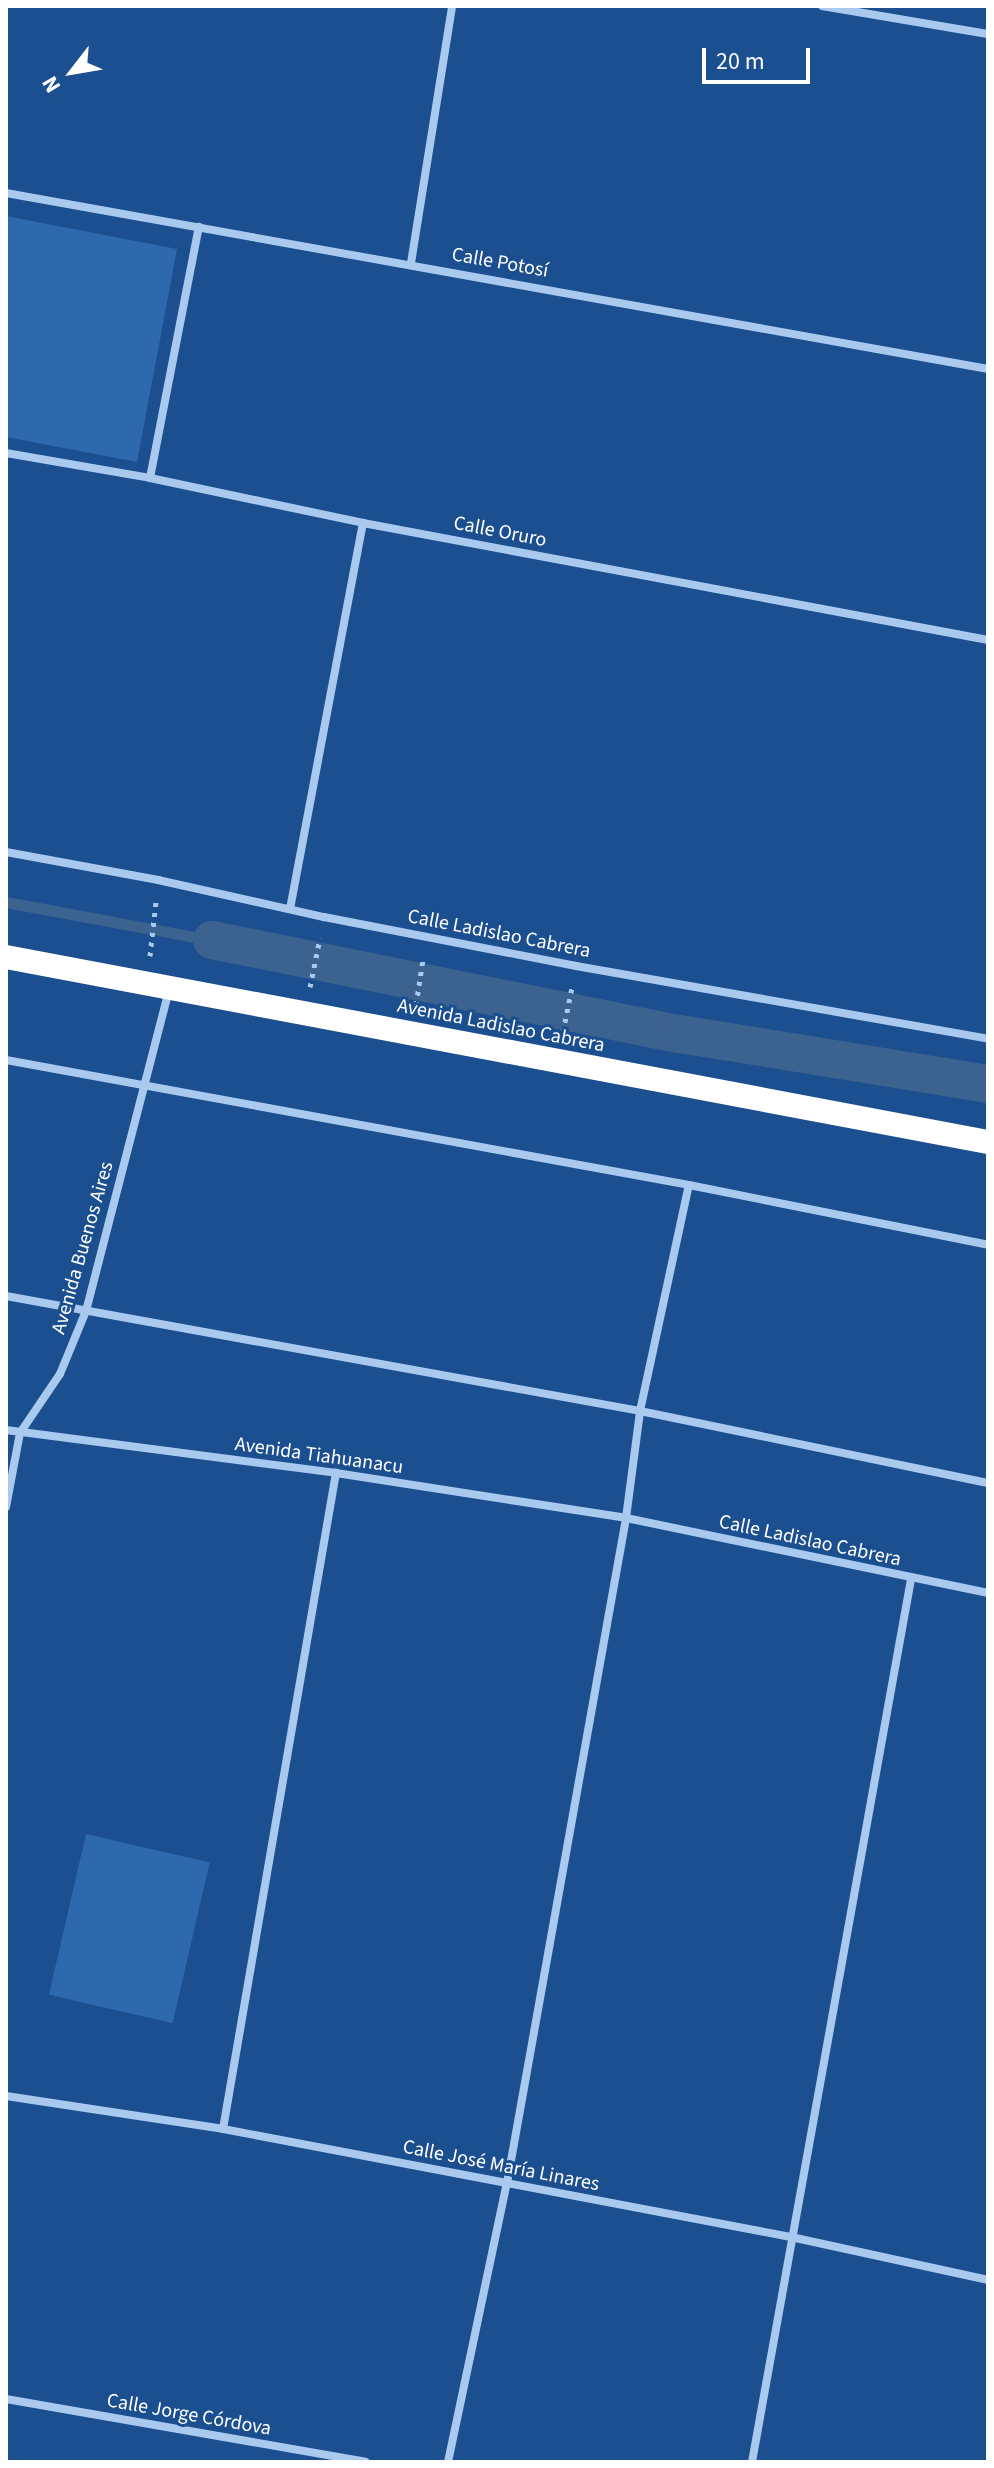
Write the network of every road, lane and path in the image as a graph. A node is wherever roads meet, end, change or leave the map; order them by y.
1 (452, 6) edge
2 (822, 6) edge
3 (988, 34) edge
4 (6, 193) edge
5 (199, 227) junction
6 (411, 263) junction
7 (988, 369) edge
8 (6, 453) edge
9 (150, 478) junction
10 (363, 523) junction
11 (988, 640) edge
12 (6, 852) edge
13 (155, 906) dead end
14 (290, 909) junction
15 (320, 939) dead end
16 (149, 947) dead end
17 (423, 956) dead end
18 (6, 957) edge
19 (419, 984) dead end
20 (169, 988) junction
21 (310, 988) dead end
22 (571, 989) dead end
23 (565, 1019) dead end
24 (988, 1039) edge
25 (6, 1060) edge
26 (145, 1085) junction
27 (988, 1142) edge
28 (689, 1185) junction
29 (988, 1245) edge
30 (6, 1296) edge
31 (86, 1311) junction
32 (640, 1411) junction
33 (6, 1430) edge
34 (20, 1433) junction
35 (336, 1473) junction
36 (988, 1483) edge
37 (6, 1507) edge
38 (626, 1518) junction
39 (911, 1579) junction
40 (988, 1593) edge
41 (6, 2096) edge
42 (223, 2129) junction
43 (507, 2183) junction
44 (791, 2237) junction
45 (988, 2280) edge
46 (6, 2399) edge
47 (366, 2462) edge
48 (448, 2462) edge
49 (752, 2462) edge

1 - 6 street
2 - 3 street
4 - 5 street, Calle Potosí
5 - 6 street, Calle Potosí
5 - 9 street
6 - 7 street, Calle Potosí
8 - 9 street, Calle Oruro
9 - 10 street, Calle Oruro
10 - 11 street, Calle Oruro
10 - 14 street
12 - 14 street, Calle Ladislao Cabrera
13 - 16 path
14 - 24 street, Calle Ladislao Cabrera
15 - 21 path
17 - 19 path
18 - 20 highway, Avenida Ladislao Cabrera
20 - 26 street, Avenida Buenos Aires
20 - 27 highway, Avenida Ladislao Cabrera
22 - 23 path
25 - 26 street
26 - 28 street
26 - 31 street, Avenida Buenos Aires
28 - 29 street
28 - 32 street
30 - 31 street
31 - 32 street
31 - 34 street, Avenida Buenos Aires
32 - 36 street
32 - 38 street
33 - 34 street, Avenida Tiahuanacu
34 - 35 street, Avenida Tiahuanacu
34 - 37 street, Avenida Buenos Aires
35 - 38 street, Avenida Tiahuanacu
35 - 42 street
38 - 39 street, Calle Ladislao Cabrera
38 - 43 street
39 - 40 street, Calle Ladislao Cabrera
39 - 44 street
41 - 42 street, Calle José María Linares
42 - 43 street, Calle José María Linares
43 - 44 street, Calle José María Linares
43 - 48 street
44 - 45 street, Calle José María Linares
44 - 49 street
46 - 47 street, Calle Jorge Córdova

